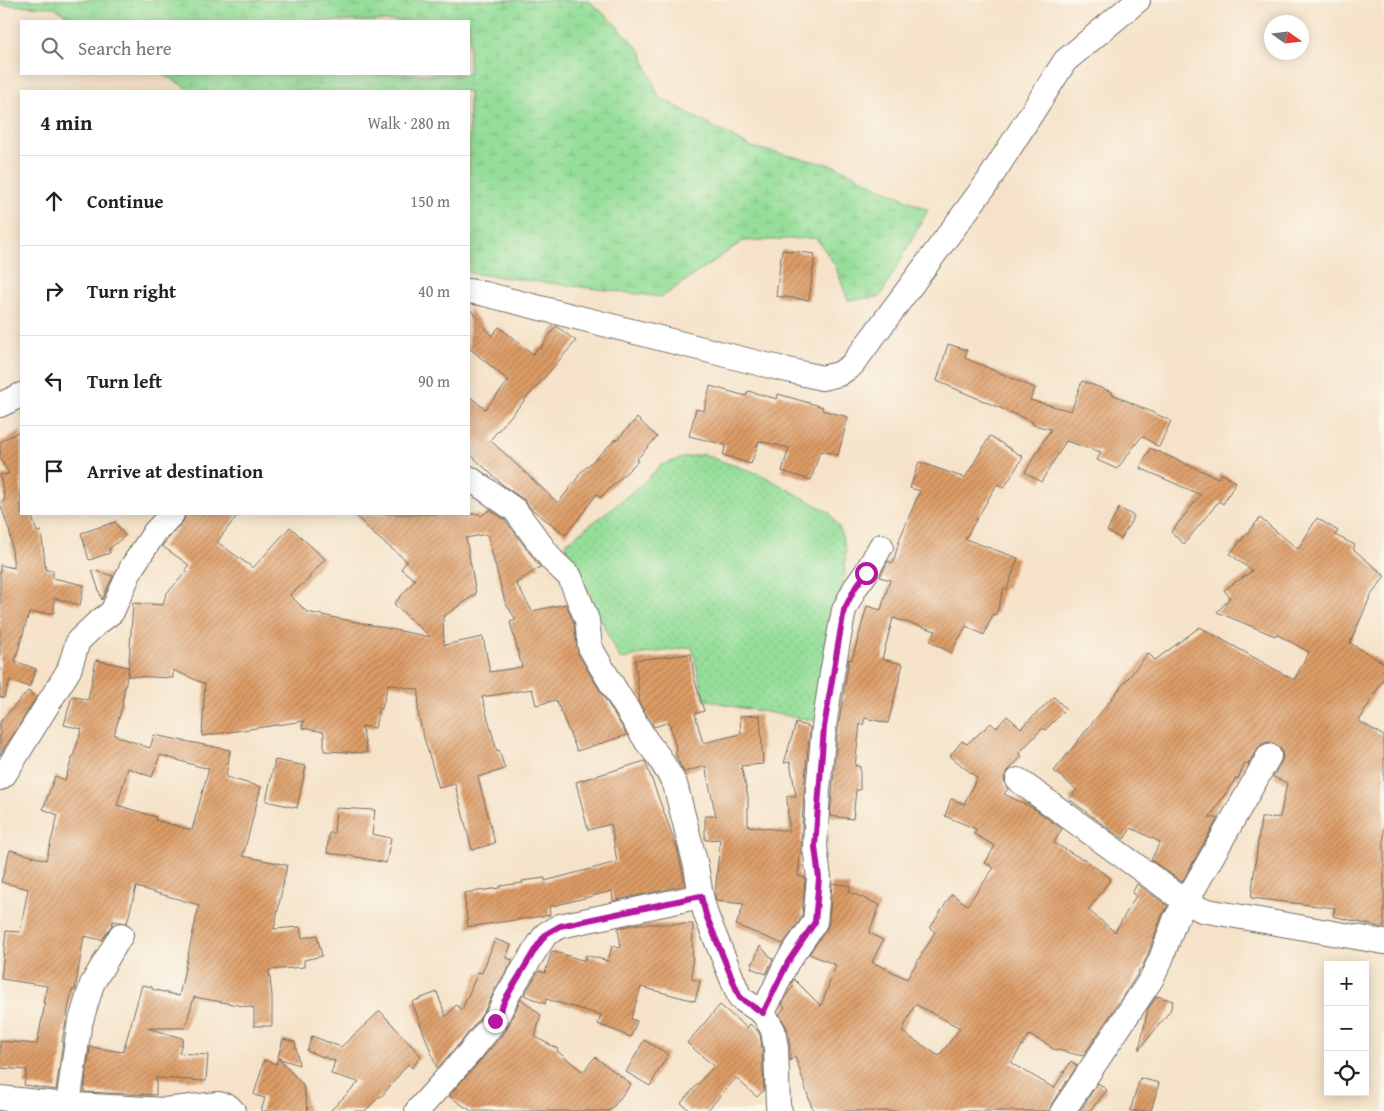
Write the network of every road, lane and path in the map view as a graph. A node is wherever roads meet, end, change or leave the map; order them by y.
1 (1138, 0) edge
2 (470, 292) edge
3 (20, 395) edge
4 (0, 405) edge
5 (470, 479) edge
6 (171, 515) edge
7 (881, 546) dead end
8 (1269, 756) dead end
9 (0, 778) edge
10 (1018, 780) dead end
11 (701, 896) junction
12 (1186, 902) junction
13 (121, 935) dead end
14 (1384, 942) edge
15 (763, 1013) junction
16 (0, 1098) edge
17 (68, 1104) junction
18 (233, 1111) edge
19 (417, 1111) edge
20 (780, 1111) edge
21 (1063, 1111) edge

1 - 2 street
3 - 4 street
5 - 11 street
6 - 9 street
7 - 15 street
8 - 12 street
10 - 12 street
11 - 15 street
11 - 19 street
12 - 14 street
12 - 21 street
13 - 17 street
15 - 20 street
16 - 17 street
17 - 18 street

